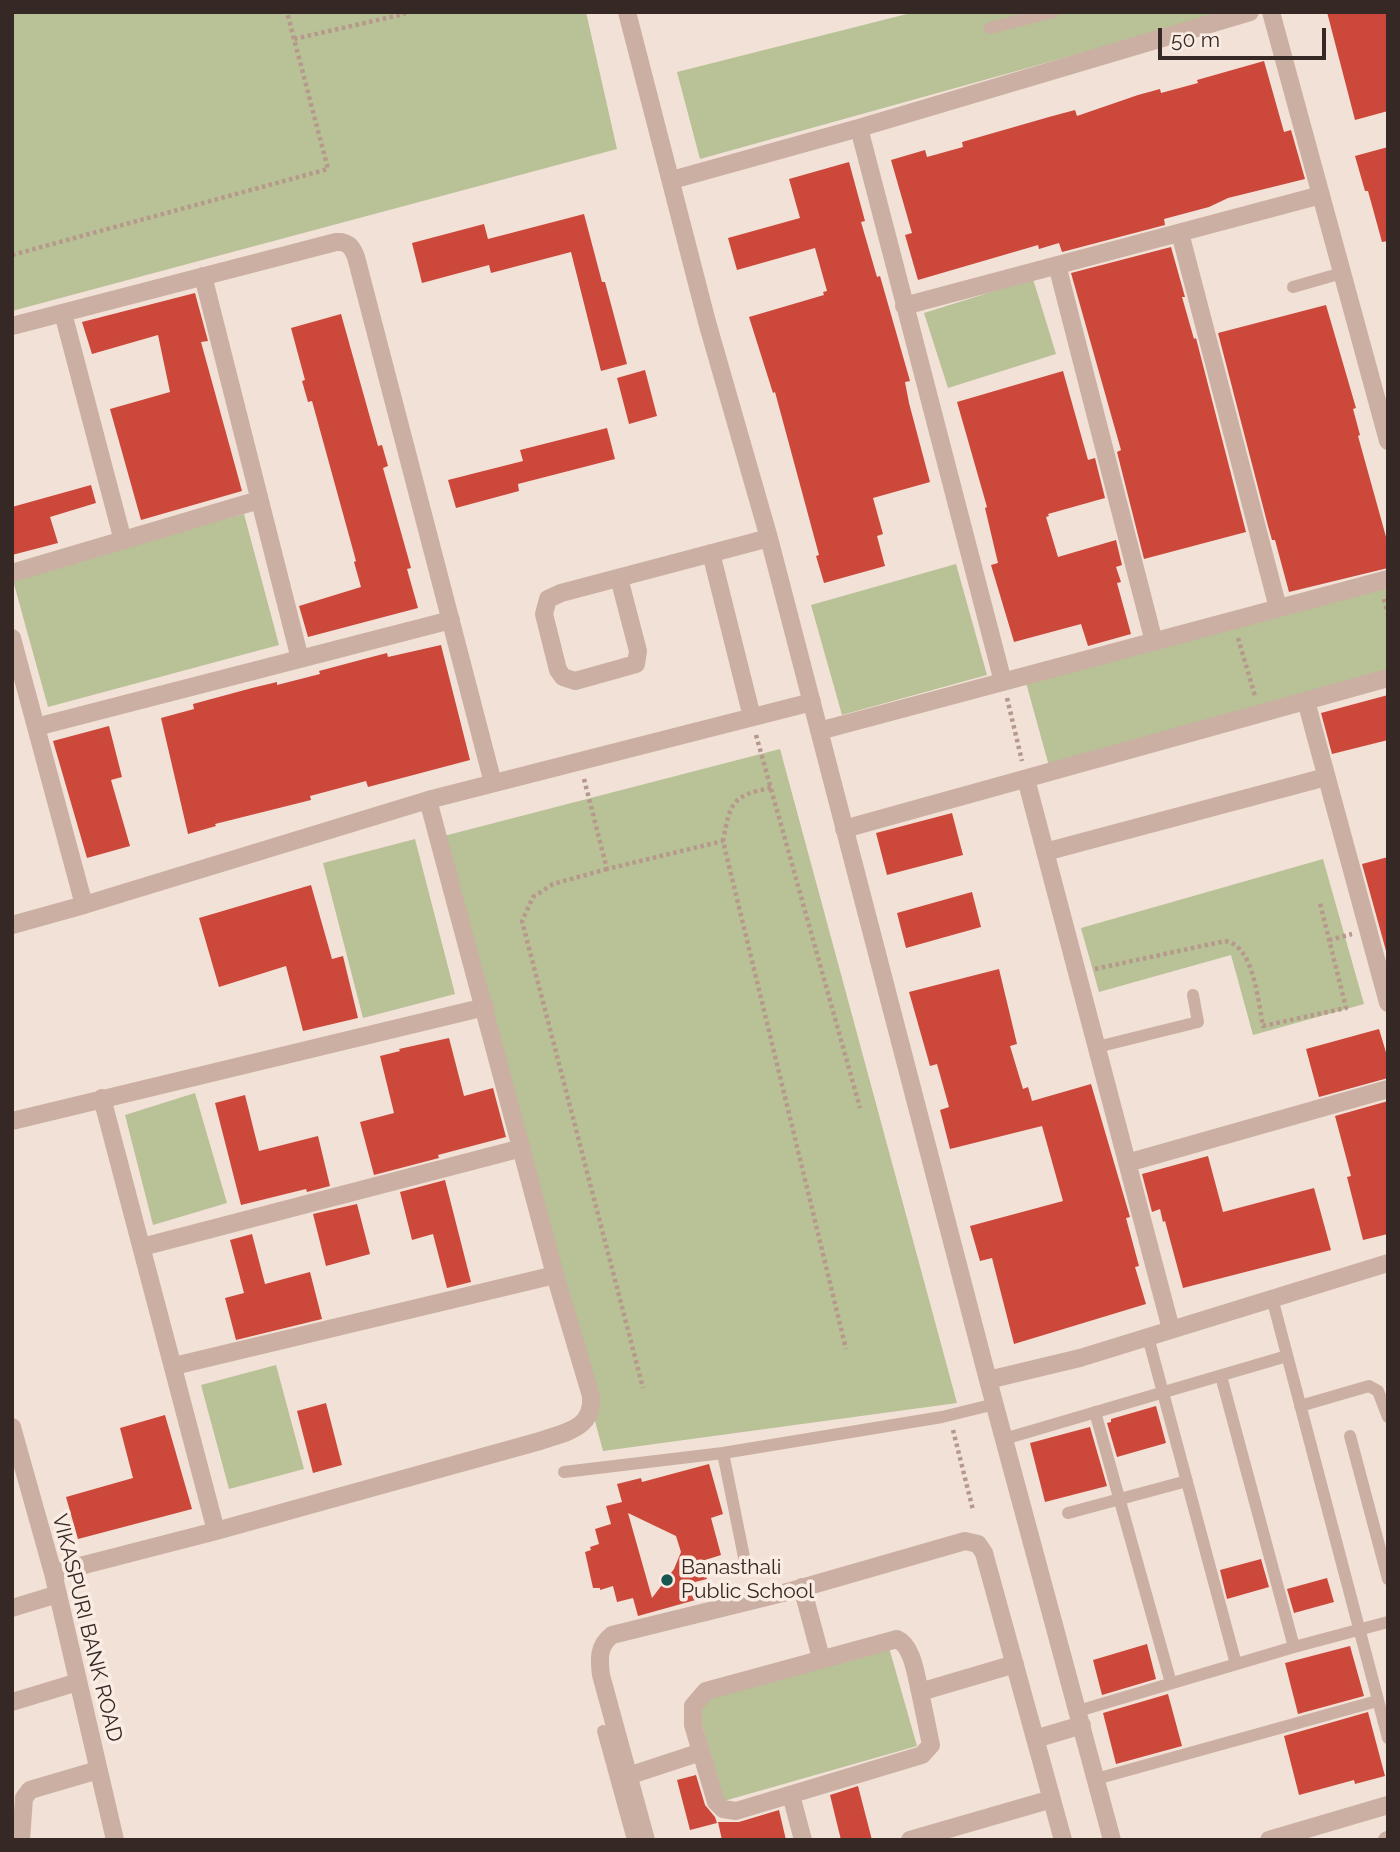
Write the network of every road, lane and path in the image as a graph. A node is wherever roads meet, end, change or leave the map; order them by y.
1 (287, 12) edge
2 (403, 12) edge
3 (627, 12) edge
4 (1053, 12) edge
5 (1250, 12) edge
6 (1271, 12) edge
7 (990, 29) dead end
8 (294, 40) junction
9 (859, 128) junction
10 (672, 180) junction
11 (1321, 195) junction
12 (1180, 233) junction
13 (12, 256) edge
14 (1057, 265) junction
15 (1342, 273) junction
16 (203, 276) junction
17 (1293, 287) dead end
18 (904, 306) junction
19 (63, 313) junction
20 (12, 326) edge
21 (1388, 441) edge
22 (259, 500) junction
23 (769, 538) junction
24 (123, 541) junction
25 (711, 553) junction
26 (12, 573) edge
27 (619, 578) junction
28 (1385, 586) edge
29 (1278, 608) junction
30 (1388, 615) edge
31 (451, 620) junction
32 (1237, 632) dead end
33 (12, 638) edge
34 (1154, 642) junction
35 (300, 659) junction
36 (1388, 678) edge
37 (1003, 682) junction
38 (1267, 693) dead end
39 (1306, 701) junction
40 (812, 702) junction
41 (751, 717) junction
42 (36, 727) junction
43 (819, 731) junction
44 (579, 761) junction
45 (1326, 777) junction
46 (1026, 779) junction
47 (493, 783) junction
48 (771, 788) junction
49 (428, 800) junction
50 (844, 829) junction
51 (723, 841) junction
52 (1045, 852) junction
53 (607, 869) junction
54 (1320, 903) dead end
55 (84, 905) junction
56 (12, 925) edge
57 (1077, 973) junction
58 (1193, 995) dead end
59 (1388, 1003) edge
60 (485, 1007) junction
61 (1097, 1047) junction
62 (1388, 1089) edge
63 (102, 1098) junction
64 (860, 1108) dead end
65 (12, 1121) edge
66 (522, 1148) junction
67 (1127, 1163) junction
68 (142, 1247) junction
69 (1388, 1263) edge
70 (555, 1275) junction
71 (1272, 1298) junction
72 (1171, 1329) junction
73 (1148, 1337) junction
74 (846, 1349) dead end
75 (1287, 1356) junction
76 (174, 1366) junction
77 (1221, 1376) junction
78 (988, 1380) junction
79 (643, 1388) dead end
80 (1163, 1393) junction
81 (995, 1404) junction
82 (1300, 1406) junction
83 (1096, 1412) junction
84 (949, 1416) junction
85 (1388, 1416) edge
86 (12, 1427) edge
87 (1350, 1436) dead end
88 (1004, 1439) junction
89 (723, 1453) junction
90 (18, 1470) edge
91 (564, 1472) dead end
92 (1187, 1480) junction
93 (1119, 1499) junction
94 (973, 1510) dead end
95 (1068, 1513) dead end
96 (216, 1531) junction
97 (746, 1567) dead end
98 (53, 1573) junction
99 (1388, 1579) edge
100 (802, 1587) junction
101 (58, 1594) junction
102 (12, 1608) edge
103 (1388, 1622) edge
104 (1359, 1630) junction
105 (1294, 1647) junction
106 (821, 1658) junction
107 (1015, 1664) junction
108 (1236, 1664) junction
109 (78, 1682) junction
110 (1171, 1683) junction
111 (920, 1692) junction
112 (1377, 1701) junction
113 (12, 1702) edge
114 (1080, 1718) junction
115 (603, 1731) dead end
116 (1388, 1738) edge
117 (1035, 1739) junction
118 (701, 1752) junction
119 (98, 1770) junction
120 (628, 1776) junction
121 (1096, 1779) junction
122 (791, 1795) junction
123 (1052, 1799) junction
124 (1388, 1805) edge
125 (21, 1840) edge
126 (115, 1840) edge
127 (633, 1840) edge
128 (646, 1840) edge
129 (803, 1840) edge
130 (910, 1840) edge
131 (1063, 1840) edge
132 (1112, 1840) edge
133 (1269, 1840) edge

1 - 8 path
2 - 8 path
3 - 10 street
4 - 7 lane
5 - 9 street
6 - 11 street
8 - 13 path
9 - 10 street
9 - 18 street
10 - 23 street
11 - 12 street
11 - 15 street
12 - 14 street
12 - 29 street
14 - 18 street
14 - 34 street
15 - 17 lane
15 - 21 street
16 - 19 street
16 - 22 street
16 - 31 street
18 - 37 street
19 - 20 street
19 - 24 street
22 - 24 street
22 - 35 street
23 - 25 street
23 - 40 street
24 - 26 street
25 - 27 street
25 - 41 street
27 - 27 street
28 - 29 street
28 - 30 path
29 - 34 street
31 - 35 street
31 - 47 street
32 - 38 path
33 - 42 street
34 - 37 street
35 - 42 street
36 - 39 street
37 - 43 street
37 - 46 path
39 - 45 street
39 - 46 street
40 - 41 street
40 - 43 street
41 - 44 street
41 - 48 path
42 - 55 street
43 - 50 street
44 - 47 street
44 - 53 path
45 - 52 street
45 - 59 street
46 - 50 street
46 - 52 street
47 - 49 street
48 - 51 path
48 - 64 path
49 - 55 street
49 - 60 street
50 - 78 street
51 - 53 path
51 - 74 path
52 - 57 street
53 - 79 path
54 - 57 path
55 - 56 street
57 - 61 street
58 - 61 lane
60 - 63 street
60 - 66 street
61 - 67 street
62 - 67 street
63 - 65 street
63 - 68 street
66 - 68 street
66 - 70 street
67 - 72 street
68 - 76 street
69 - 71 street
70 - 76 street
70 - 96 street
71 - 72 street
71 - 75 lane
72 - 73 street
73 - 78 street
73 - 80 lane
75 - 77 lane
75 - 82 lane
76 - 96 street
77 - 80 lane
77 - 105 lane
78 - 81 street
80 - 83 lane
80 - 92 lane
81 - 84 lane
81 - 88 street
82 - 85 lane
82 - 104 lane
83 - 88 lane
83 - 93 lane
84 - 89 lane
84 - 94 path
86 - 90 street, VIKASPURI BANK ROAD
87 - 99 lane
88 - 114 street
89 - 91 lane
89 - 97 lane
90 - 98 street, VIKASPURI BANK ROAD
92 - 93 lane
92 - 108 lane
93 - 95 lane
93 - 110 lane
96 - 98 street
98 - 101 street, VIKASPURI BANK ROAD
100 - 106 street
100 - 107 street
100 - 120 street
101 - 102 street
101 - 109 street, VIKASPURI BANK ROAD
103 - 104 lane
104 - 105 lane
104 - 112 lane
105 - 108 lane
106 - 111 street
106 - 118 street
107 - 111 street
107 - 117 street
108 - 110 lane
109 - 113 street
109 - 119 street, VIKASPURI BANK ROAD
110 - 114 lane
111 - 122 street
112 - 116 lane
112 - 121 lane
114 - 117 street
114 - 121 street
115 - 127 lane
117 - 123 street
118 - 120 street
118 - 122 street
119 - 125 street
119 - 126 street, VIKASPURI BANK ROAD
120 - 128 street
121 - 132 street
122 - 129 street
123 - 130 street
123 - 131 street
124 - 133 street

